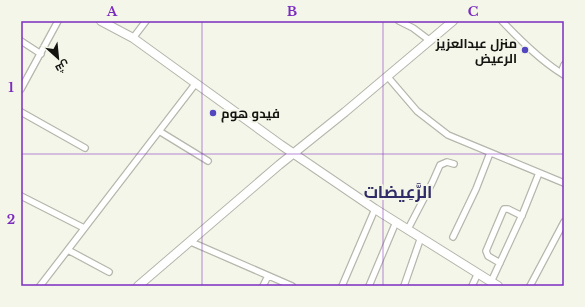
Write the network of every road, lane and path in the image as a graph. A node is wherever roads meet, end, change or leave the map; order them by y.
1 (58, 21) edge
2 (102, 21) edge
3 (146, 21) edge
4 (399, 21) edge
5 (453, 21) edge
6 (502, 21) edge
7 (133, 38) junction
8 (429, 40) junction
9 (21, 41) edge
10 (41, 54) junction
11 (564, 64) edge
12 (562, 74) edge
13 (387, 76) junction
14 (196, 83) junction
15 (21, 89) edge
16 (21, 112) edge
17 (159, 131) junction
18 (281, 145) junction
19 (85, 148) dead end
20 (490, 153) junction
21 (295, 154) junction
22 (208, 161) dead end
23 (454, 164) dead end
24 (279, 165) junction
25 (539, 173) junction
26 (564, 183) edge
27 (21, 196) edge
28 (375, 209) junction
29 (522, 216) junction
30 (396, 222) junction
31 (564, 222) edge
32 (84, 228) junction
33 (408, 229) junction
34 (421, 237) junction
35 (454, 237) dead end
36 (191, 242) junction
37 (68, 250) junction
38 (500, 264) junction
39 (109, 272) dead end
40 (478, 273) junction
41 (268, 276) junction
42 (494, 284) edge
43 (40, 286) edge
44 (138, 286) edge
45 (263, 286) edge
46 (292, 286) edge
47 (342, 286) edge
48 (368, 286) edge
49 (404, 286) edge
50 (472, 286) edge
51 (530, 286) edge

1 - 10 street
2 - 7 street
3 - 7 street
4 - 8 street
5 - 8 street
6 - 12 street
7 - 14 street
8 - 13 street
9 - 10 street
10 - 15 street
11 - 12 street
13 - 20 street
13 - 21 street
14 - 17 street
14 - 18 street
16 - 19 street
17 - 22 street
17 - 32 street
18 - 21 street
18 - 24 street
20 - 25 street
20 - 35 street
21 - 24 street
21 - 28 street
23 - 33 street
24 - 36 street
25 - 26 street
25 - 29 street
27 - 32 street
28 - 30 street
28 - 47 street
29 - 38 street
29 - 38 street
30 - 33 street
30 - 48 street
31 - 51 street
32 - 37 street
33 - 34 street
34 - 40 street
34 - 49 street
36 - 41 street
36 - 44 street
37 - 39 street
37 - 43 street
38 - 42 street
40 - 42 street
40 - 50 street
41 - 45 street
41 - 46 street

